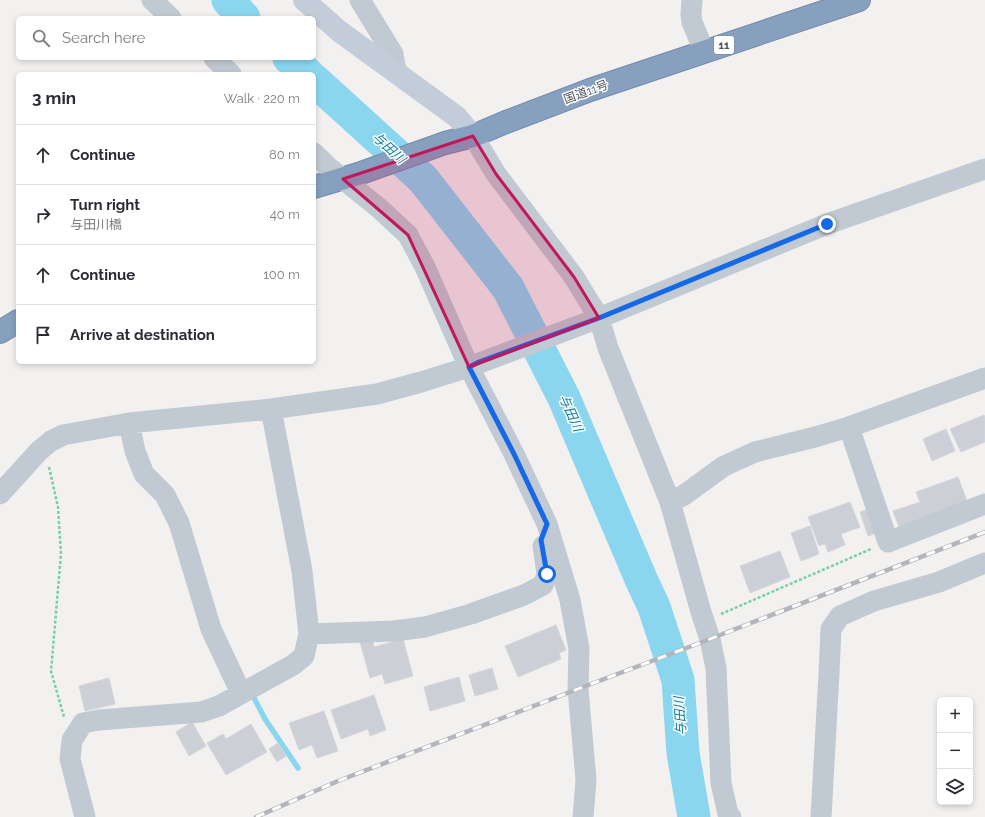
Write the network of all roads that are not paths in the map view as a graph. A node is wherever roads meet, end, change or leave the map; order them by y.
1 (152, 0) edge
2 (304, 0) edge
3 (360, 0) edge
4 (692, 0) edge
5 (859, 0) edge
6 (169, 16) edge
7 (704, 52) junction
8 (216, 60) edge
9 (229, 72) edge
10 (396, 72) junction
11 (473, 136) junction
12 (316, 155) edge
13 (985, 169) edge
14 (351, 176) junction
15 (316, 186) edge
16 (591, 321) junction
17 (16, 322) edge
18 (0, 332) edge
19 (474, 365) junction
20 (985, 378) edge
21 (271, 409) junction
22 (129, 423) junction
23 (849, 427) junction
24 (0, 494) edge
25 (670, 502) junction
26 (985, 504) edge
27 (547, 524) junction
28 (985, 563) edge
29 (309, 634) junction
30 (241, 693) junction
31 (85, 817) edge
32 (582, 817) edge
33 (731, 817) edge
34 (822, 817) edge

1 - 6 street
2 - 10 street
3 - 10 street
4 - 7 street
5 - 7 highway, 国道11号 / 11
7 - 11 highway, 国道11号 / 11
8 - 9 street
10 - 11 street
11 - 14 highway, 国道11号 / 11
11 - 16 street
12 - 14 street
13 - 16 street
14 - 15 highway, 国道11号 / 11
14 - 19 street
16 - 19 street
16 - 25 street
17 - 18 highway
19 - 21 street
19 - 27 street
20 - 23 street
21 - 22 street
21 - 29 street
22 - 24 street
22 - 30 street
23 - 25 street
23 - 26 street
25 - 33 street
27 - 29 street
27 - 32 street
28 - 34 street
29 - 30 street
30 - 31 street

